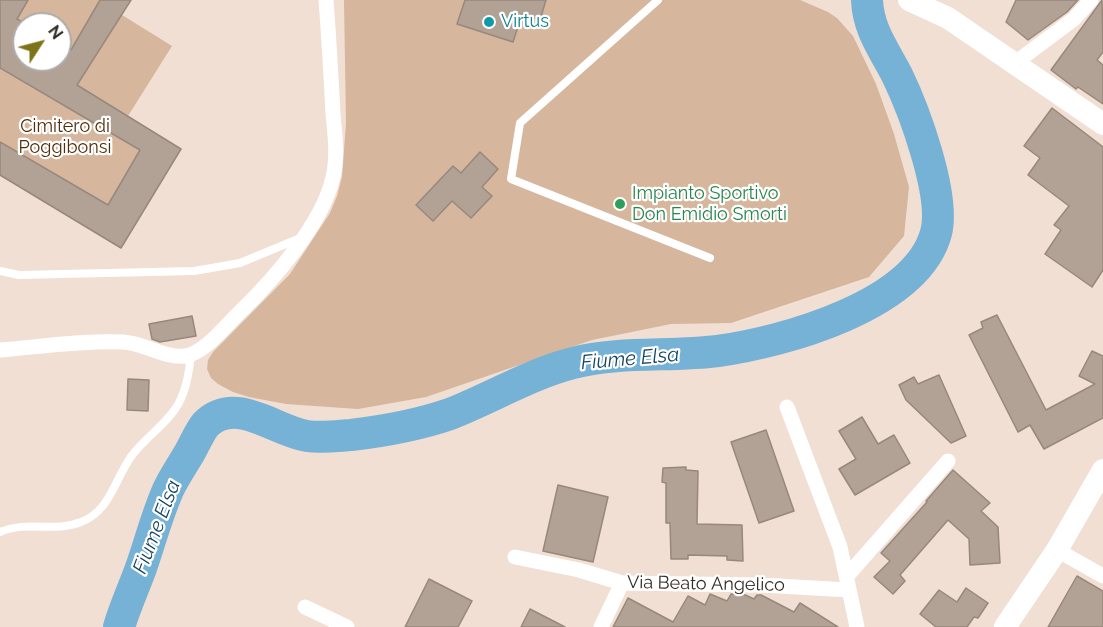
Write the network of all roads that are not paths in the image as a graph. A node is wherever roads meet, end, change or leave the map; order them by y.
1 (326, 0) edge
2 (658, 0) edge
3 (909, 0) edge
4 (1091, 0) edge
5 (1015, 63) junction
6 (1103, 124) edge
7 (303, 238) junction
8 (711, 258) dead end
9 (0, 271) edge
10 (0, 350) edge
11 (191, 354) junction
12 (787, 407) dead end
13 (948, 461) dead end
14 (1103, 470) edge
15 (0, 532) edge
16 (1057, 550) junction
17 (515, 557) dead end
18 (1103, 576) edge
19 (622, 583) junction
20 (848, 583) junction
21 (305, 607) dead end
22 (347, 627) edge
23 (601, 627) edge
24 (857, 627) edge
25 (1005, 627) edge

1 - 7 street
2 - 8 lane
3 - 5 main road
4 - 5 street
5 - 6 main road
7 - 9 lane
7 - 11 street
10 - 11 street
11 - 15 lane
12 - 20 street
13 - 20 street
14 - 16 main road
16 - 18 street
16 - 25 main road
17 - 19 street, Via Beato Angelico
19 - 20 street, Via Beato Angelico
19 - 23 street
20 - 24 street
21 - 22 street

